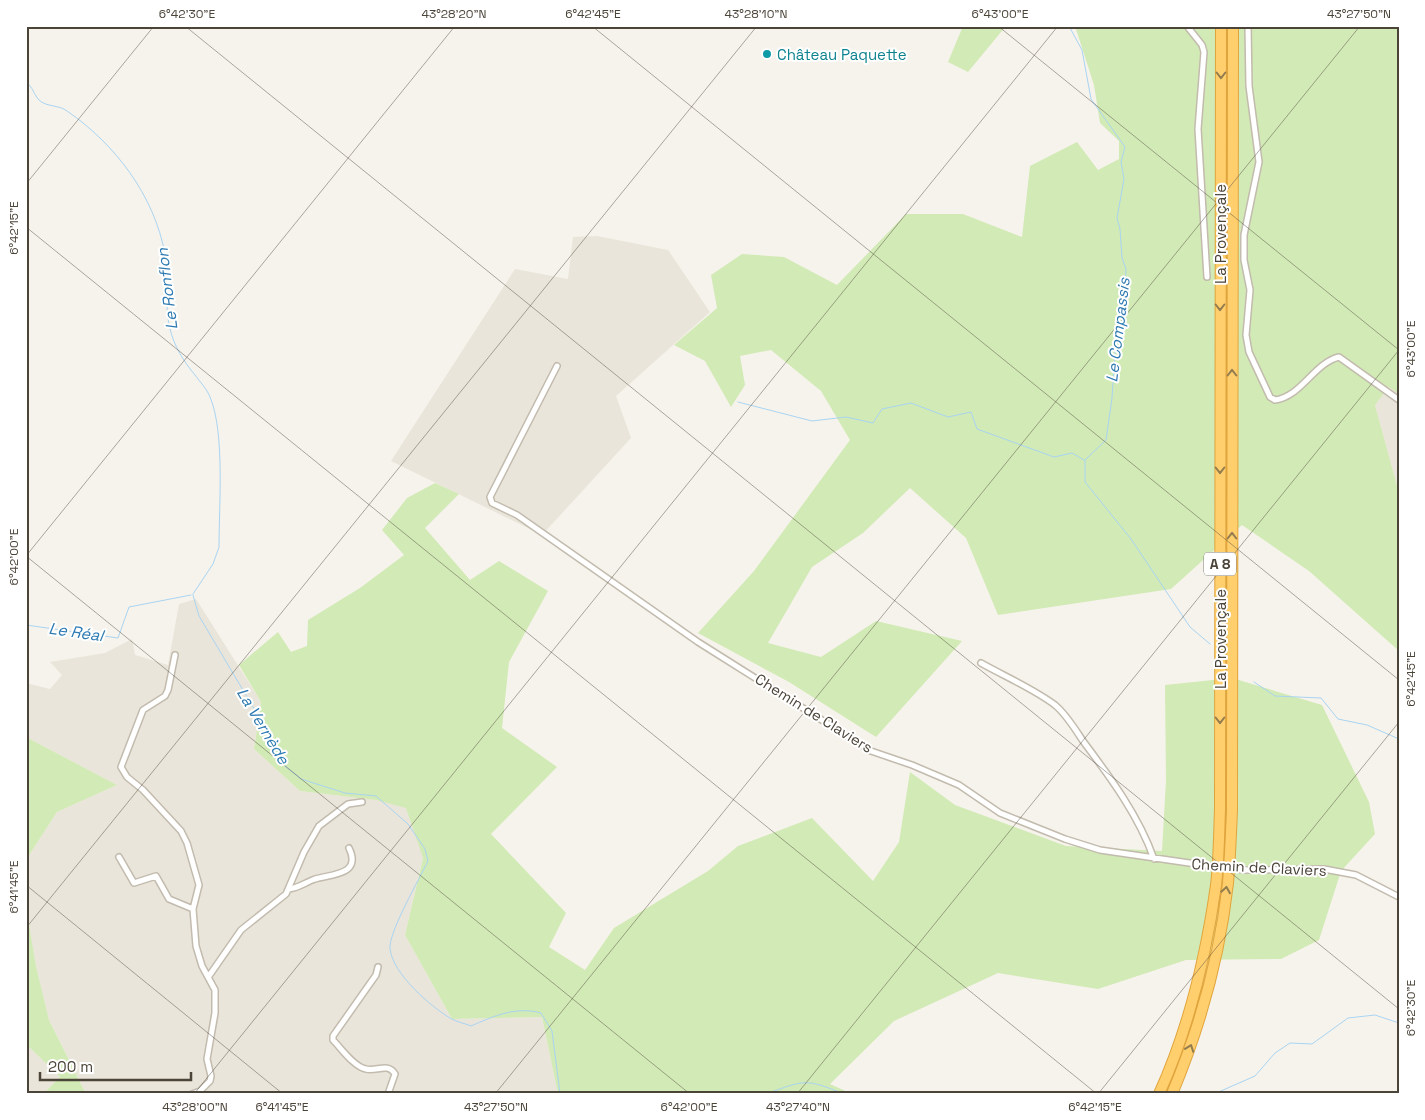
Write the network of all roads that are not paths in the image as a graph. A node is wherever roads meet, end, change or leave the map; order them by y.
1 (1187, 26) edge
2 (1221, 26) edge
3 (1233, 26) edge
4 (1248, 26) edge
5 (1207, 277) dead end
6 (557, 366) dead end
7 (1399, 400) edge
8 (175, 655) dead end
9 (981, 663) dead end
10 (362, 802) dead end
11 (350, 848) dead end
12 (119, 857) dead end
13 (1154, 859) junction
14 (289, 889) junction
15 (1399, 898) edge
16 (193, 909) junction
17 (378, 967) dead end
18 (209, 976) junction
19 (192, 1094) edge
20 (388, 1094) edge
21 (1159, 1094) edge
22 (1172, 1094) edge

1 - 5 street
2 -> 21 highway, La Provençale / A 8
22 -> 3 highway, La Provençale / A 8
4 - 7 street
6 - 13 street, Chemin de Claviers
8 - 16 street
9 - 13 street
10 - 14 street
11 - 14 street
12 - 16 street
13 - 15 street, Chemin de Claviers, bridge
14 - 18 street
16 - 18 street
17 - 20 street
18 - 19 street

